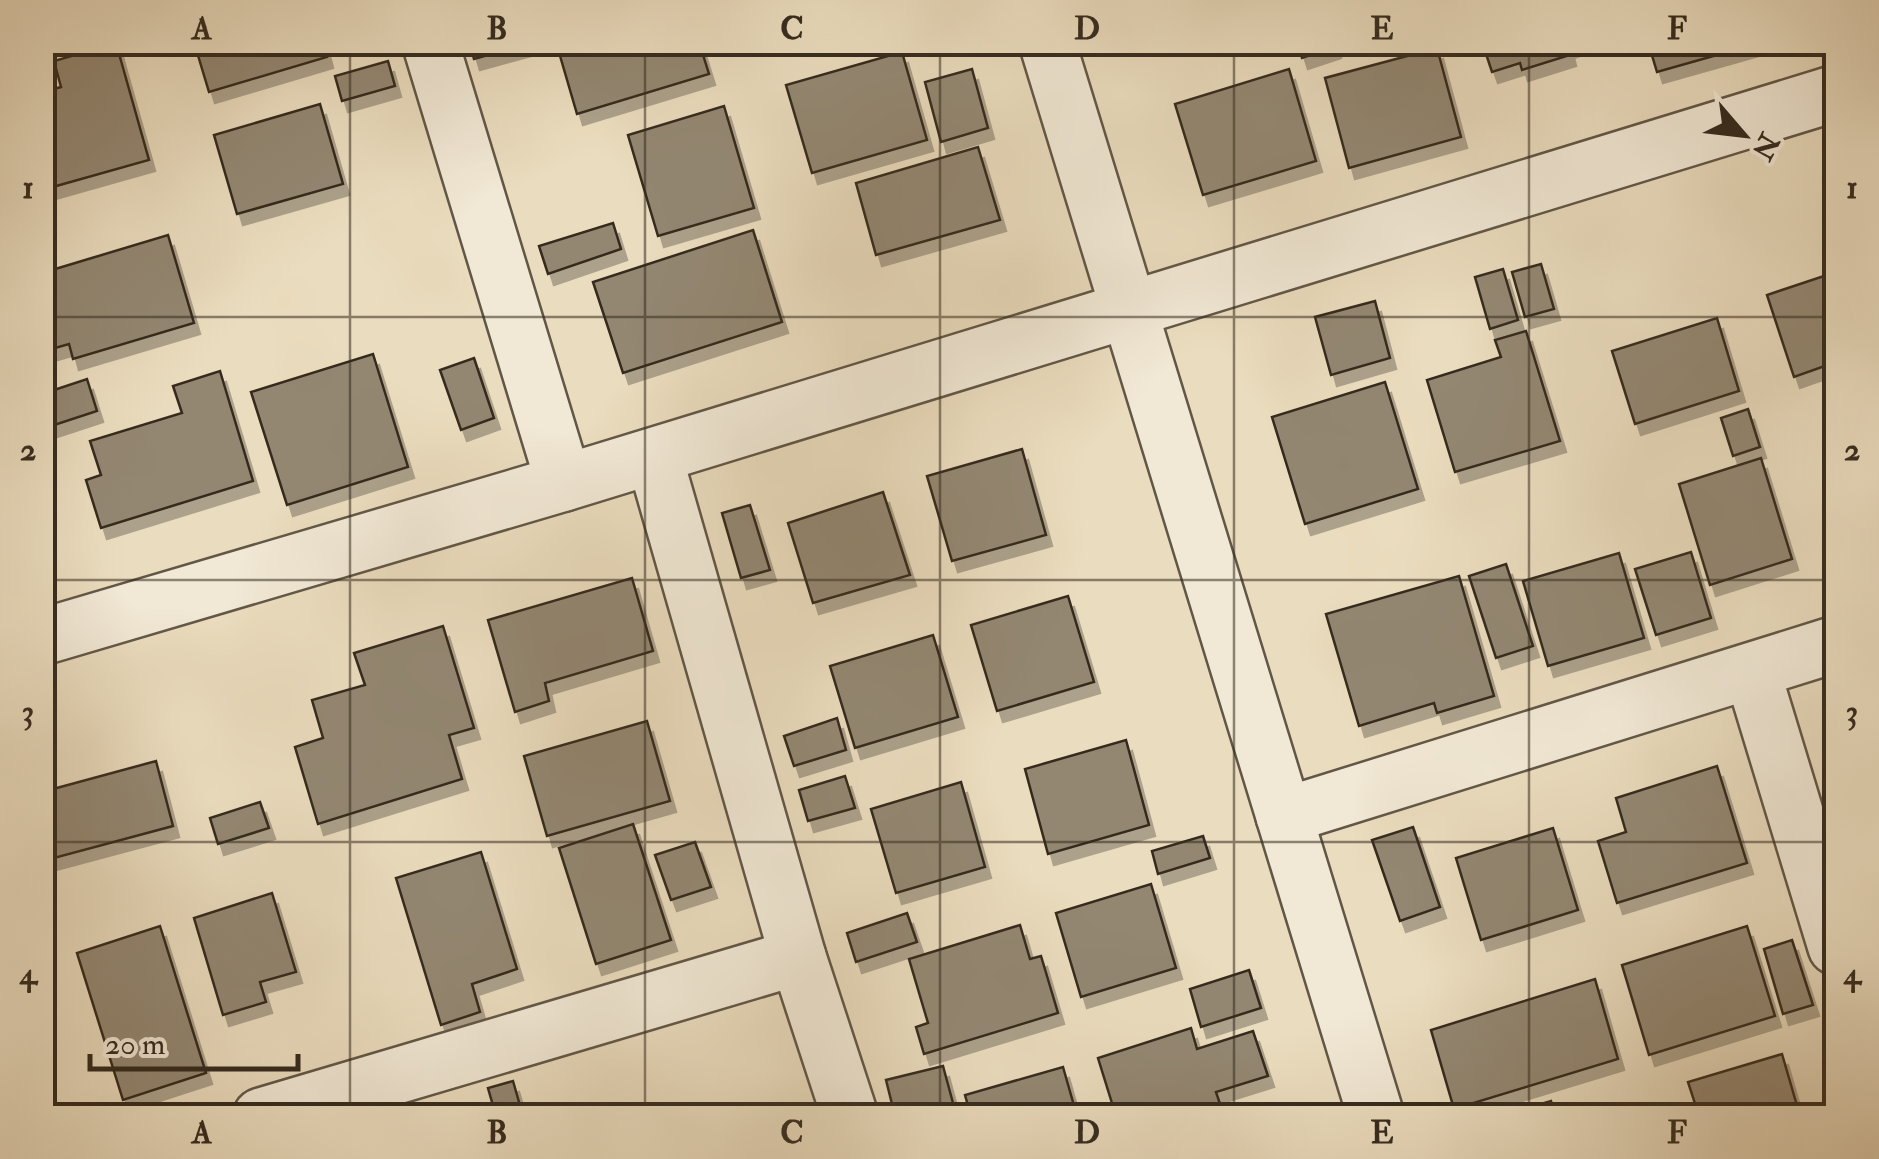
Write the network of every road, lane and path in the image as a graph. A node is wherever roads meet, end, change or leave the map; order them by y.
1 (430, 42) edge
2 (1047, 42) edge
3 (1836, 93) edge
4 (1129, 312) junction
5 (654, 456) junction
6 (564, 483) junction
7 (42, 637) edge
8 (1836, 644) edge
9 (1752, 671) junction
10 (1284, 816) junction
11 (1836, 947) edge
12 (798, 956) junction
13 (260, 1116) edge
14 (850, 1116) edge
15 (1376, 1116) edge

1 - 6 street
2 - 4 street
3 - 4 street
4 - 5 street
4 - 10 street
5 - 6 street
5 - 12 street
6 - 7 street
8 - 9 street
9 - 10 street
9 - 11 street
10 - 15 street
12 - 13 street
12 - 14 street

